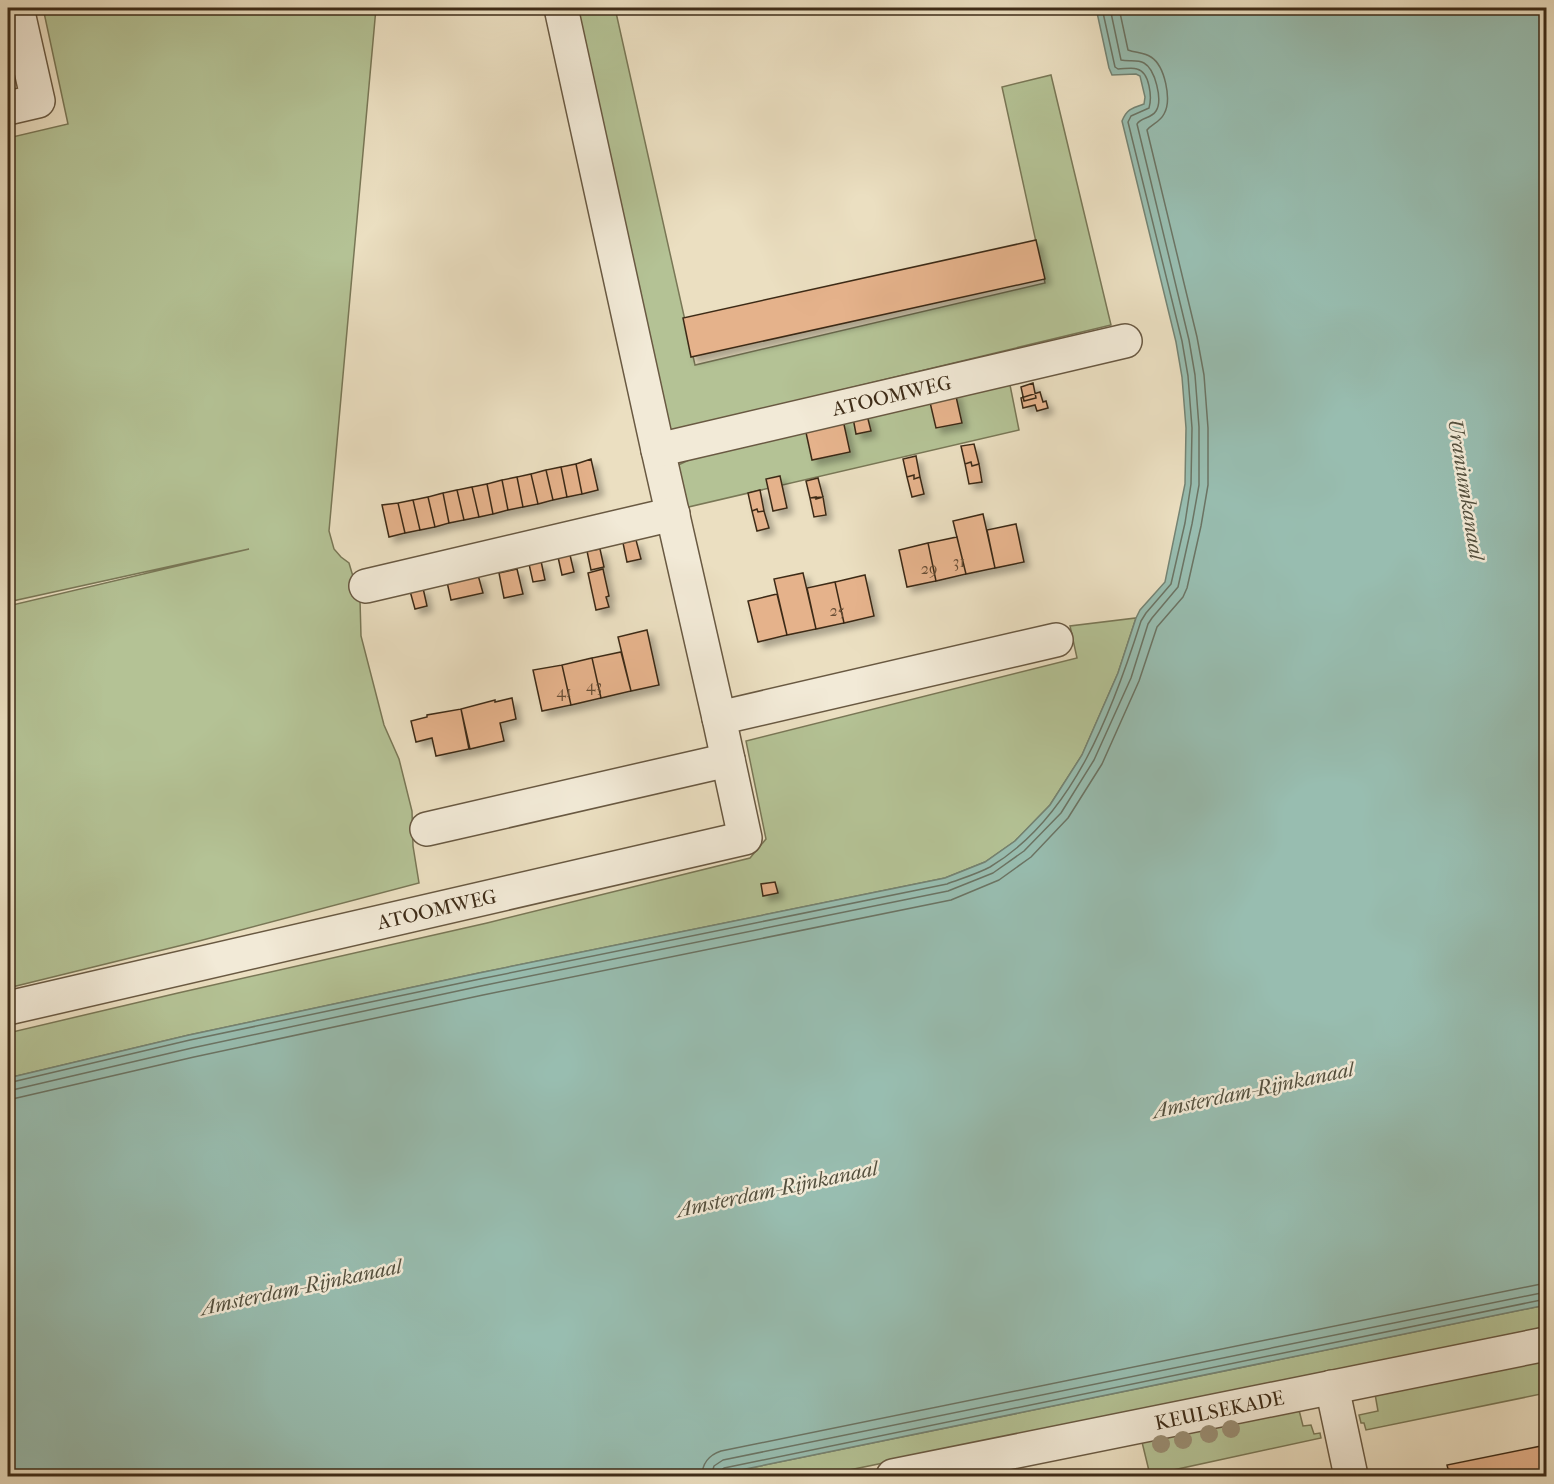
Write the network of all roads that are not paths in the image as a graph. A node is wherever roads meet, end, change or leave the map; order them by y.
1 (17, 8) edge
2 (561, 8) edge
3 (8, 108) edge
4 (1125, 341) dead end
5 (657, 450) junction
6 (673, 514) junction
7 (366, 586) dead end
8 (1056, 640) dead end
9 (719, 718) junction
10 (728, 760) junction
11 (427, 829) dead end
12 (8, 1008) edge
13 (1546, 1344) edge
14 (1332, 1387) junction
15 (893, 1476) edge
16 (1351, 1476) edge

1 - 3 street
2 - 5 street, ATOOMWEG
4 - 5 street, ATOOMWEG
5 - 6 street, ATOOMWEG
6 - 7 street
6 - 9 street, ATOOMWEG
8 - 9 street
9 - 10 street, ATOOMWEG
10 - 11 street
10 - 12 street, ATOOMWEG
13 - 14 street, KEULSEKADE
14 - 15 street, KEULSEKADE
14 - 16 street

